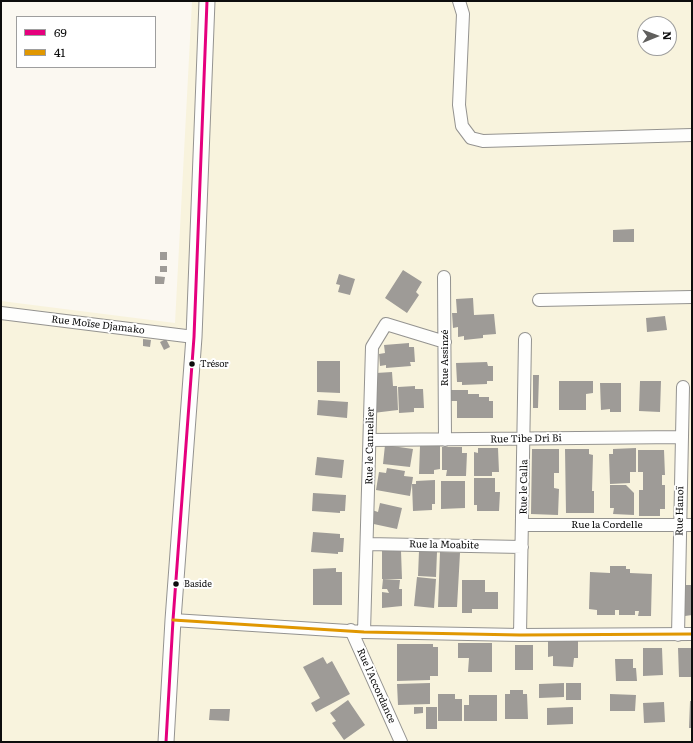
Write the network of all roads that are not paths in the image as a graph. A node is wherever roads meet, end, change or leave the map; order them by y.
1 (207, 1) edge
2 (459, 1) edge
3 (692, 135) edge
4 (444, 277) dead end
5 (692, 297) edge
6 (538, 300) dead end
7 (1, 313) edge
8 (194, 337) junction
9 (525, 339) dead end
10 (445, 342) junction
11 (683, 387) dead end
12 (682, 437) junction
13 (525, 439) junction
14 (370, 440) junction
15 (445, 440) junction
16 (680, 524) junction
17 (523, 525) junction
18 (692, 525) edge
19 (367, 544) junction
20 (522, 546) junction
21 (173, 620) junction
22 (351, 630) junction
23 (364, 632) junction
24 (692, 634) edge
25 (520, 635) junction
26 (678, 635) junction
27 (166, 742) edge
28 (401, 742) edge

1 - 8 street
2 - 3 street
4 - 10 street, Rue Assinzé
5 - 6 street
7 - 8 street, Rue Moïse Djamako
8 - 21 street
9 - 13 street, Rue le Calla
10 - 14 street, Rue le Cannelier
10 - 15 street, Rue Assinzé
11 - 12 street, Rue Hanoï
12 - 13 street, Rue Tibe Dri Bi
12 - 16 street, Rue Hanoï
13 - 15 street, Rue Tibe Dri Bi
13 - 17 street, Rue le Calla
14 - 15 street, Rue Tibe Dri Bi
14 - 19 street, Rue le Cannelier
16 - 17 street, Rue la Cordelle
16 - 18 street, Rue la Cordelle
16 - 26 street, Rue Hanoï
17 - 20 street, Rue le Calla
19 - 20 street, Rue la Moabite
19 - 23 street, Rue le Cannelier
20 - 25 street, Rue le Calla
21 - 22 street
21 - 27 street
22 - 23 street
22 - 28 street, Rue l'Accordance
23 - 25 street
24 - 26 street
25 - 26 street

